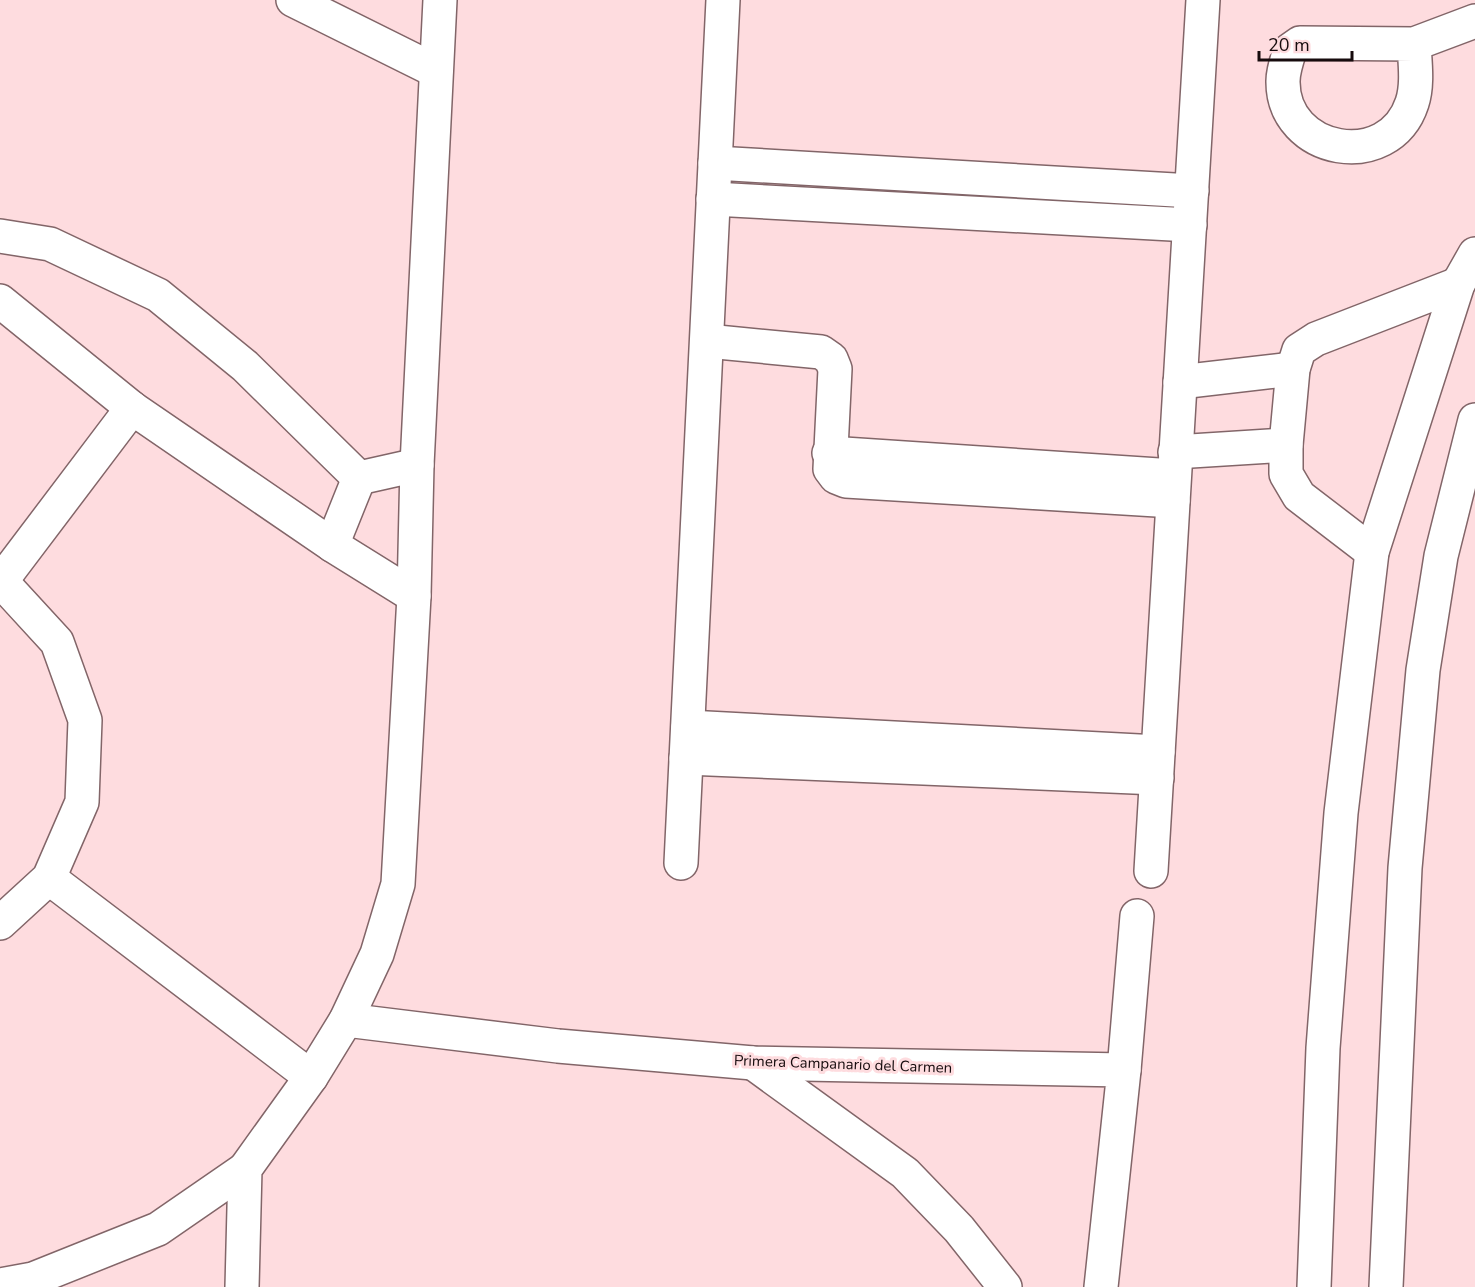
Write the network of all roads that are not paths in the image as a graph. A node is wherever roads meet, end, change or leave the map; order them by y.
1 (293, 0) edge
2 (440, 0) edge
3 (723, 0) edge
4 (1203, 0) edge
5 (1475, 21) edge
6 (1414, 44) dead end
7 (436, 71) junction
8 (715, 164) junction
9 (1192, 191) junction
10 (713, 200) junction
11 (1190, 225) junction
12 (0, 236) edge
13 (1475, 254) edge
14 (1458, 284) junction
15 (0, 301) edge
16 (706, 341) junction
17 (1293, 369) junction
18 (1180, 382) junction
19 (132, 408) junction
20 (1475, 420) edge
21 (1286, 445) junction
22 (417, 465) junction
23 (1174, 476) junction
24 (360, 478) junction
25 (332, 545) junction
26 (1372, 552) junction
27 (1, 580) edge
28 (414, 596) junction
29 (687, 743) junction
30 (1158, 765) junction
31 (681, 863) dead end
32 (1151, 871) dead end
33 (49, 878) junction
34 (1137, 916) dead end
35 (0, 922) edge
36 (346, 1020) junction
37 (753, 1063) junction
38 (1124, 1070) junction
39 (310, 1077) junction
40 (245, 1169) junction
41 (0, 1285) edge
42 (242, 1287) edge
43 (1005, 1287) edge
44 (1101, 1287) edge
45 (1314, 1287) edge
46 (1386, 1287) edge

1 - 7 street
2 - 7 street
3 - 8 street
4 - 9 street
5 - 6 street
7 - 22 street
8 - 9 street
8 - 10 street
9 - 11 street
10 - 11 street
10 - 16 street
11 - 18 street
12 - 24 street
13 - 14 street
14 - 17 street
14 - 26 street
15 - 19 street
16 - 23 street
16 - 29 street
17 - 18 street
17 - 21 street
18 - 23 street
19 - 25 street
19 - 27 street
20 - 46 street
21 - 23 street
21 - 26 street
22 - 24 street
22 - 28 street
23 - 30 street
24 - 25 street
25 - 28 street
26 - 45 street
27 - 33 street
28 - 36 street
29 - 30 street
29 - 31 street
30 - 32 street
33 - 35 street
33 - 39 street
34 - 38 street
36 - 37 street, Primera Campanario del Carmen
36 - 39 street
37 - 38 street, Primera Campanario del Carmen
37 - 43 street
38 - 44 street
39 - 40 street
40 - 41 street
40 - 42 street

